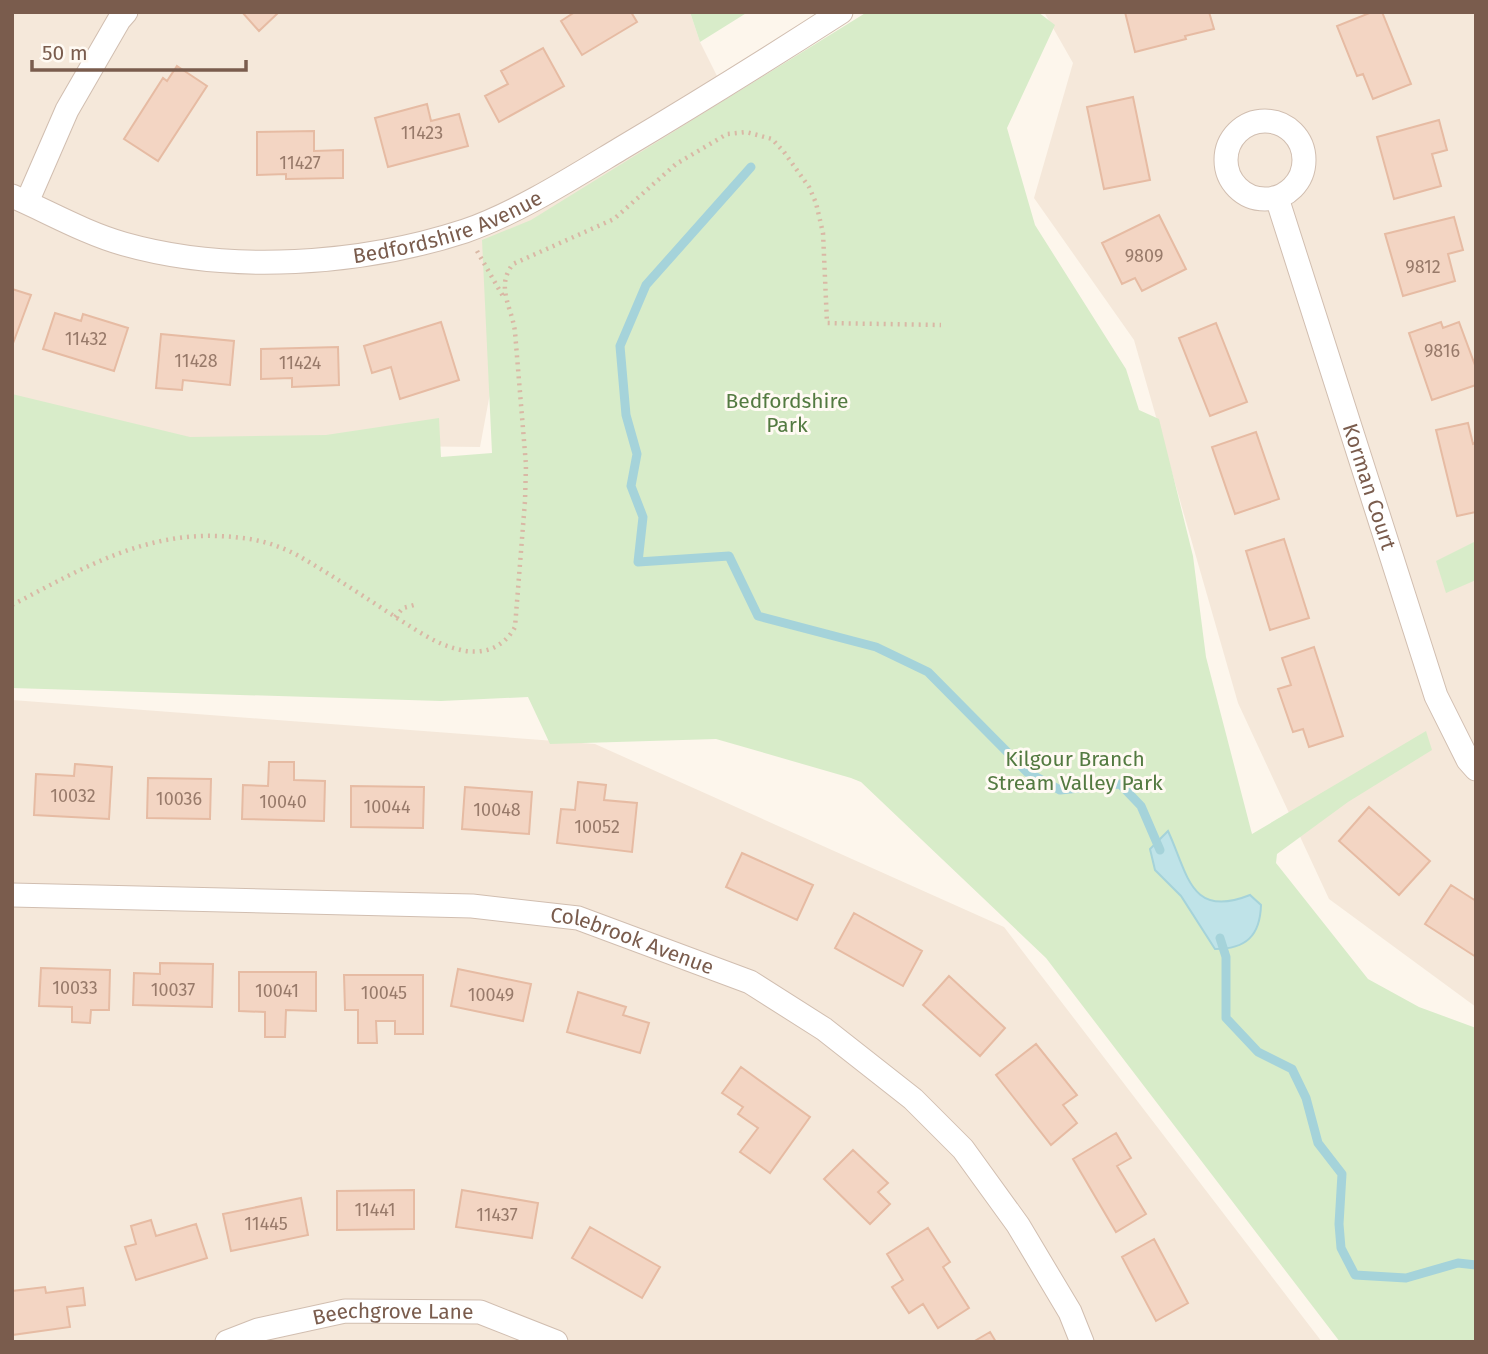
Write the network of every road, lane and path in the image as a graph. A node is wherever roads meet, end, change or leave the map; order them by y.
1 (126, 12) edge
2 (841, 12) edge
3 (1277, 198) dead end
4 (20, 199) edge
5 (466, 230) junction
6 (504, 299) junction
7 (941, 325) dead end
8 (418, 604) dead end
9 (12, 605) edge
10 (395, 617) junction
11 (1476, 769) edge
12 (12, 895) edge
13 (227, 1342) edge
14 (556, 1342) edge
15 (1082, 1342) edge

1 - 4 street
2 - 5 street, Bedfordshire Avenue
3 - 11 street, Korman Court
4 - 5 street, Bedfordshire Avenue
5 - 6 path
6 - 7 path
6 - 10 path
8 - 10 path
9 - 10 path
12 - 15 street, Colebrook Avenue
13 - 14 street, Beechgrove Lane

